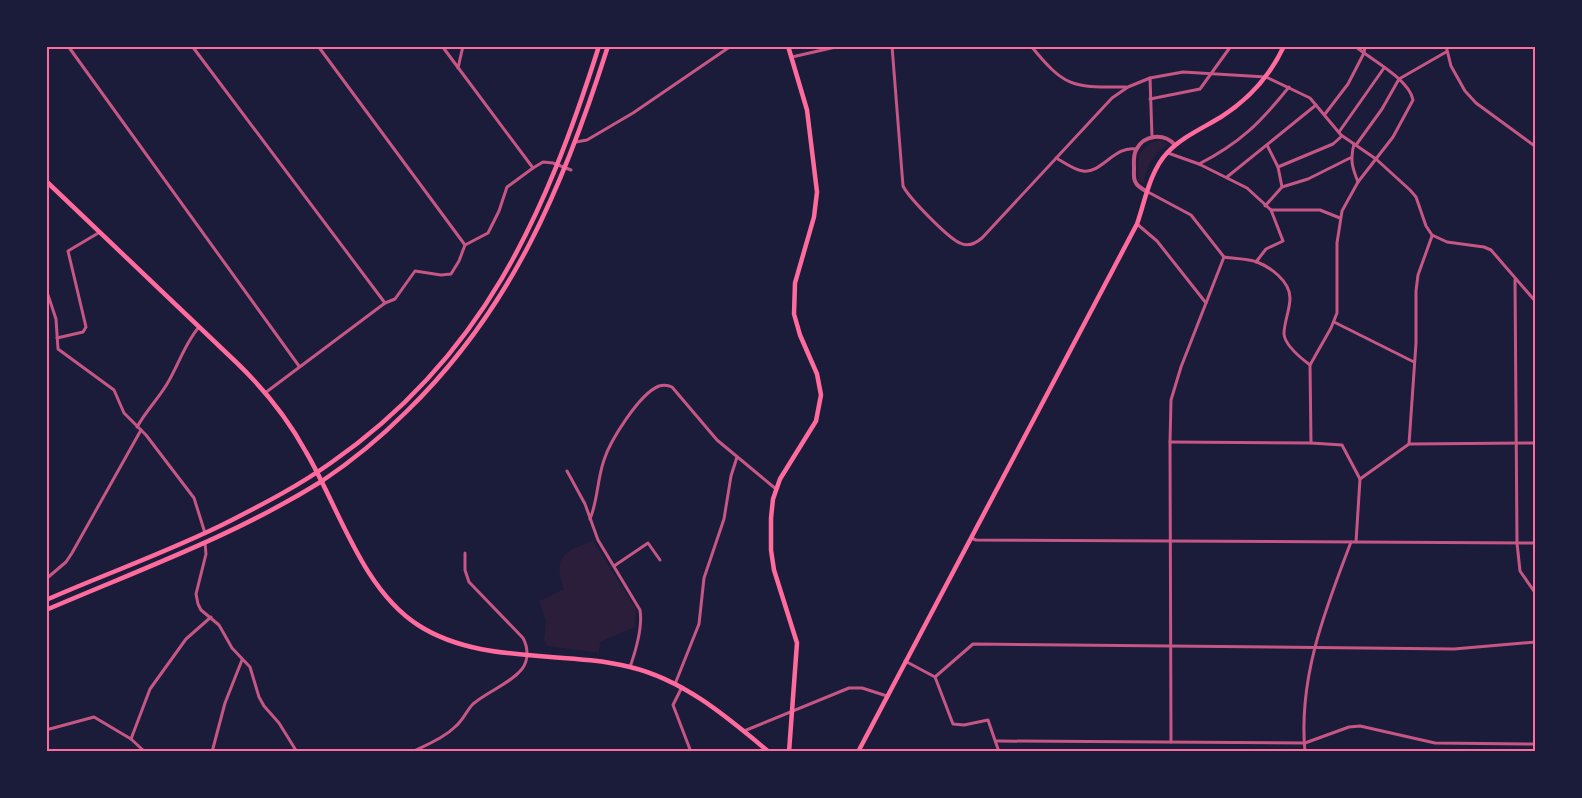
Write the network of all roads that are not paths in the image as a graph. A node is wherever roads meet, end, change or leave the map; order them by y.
1 (68, 46) edge
2 (192, 46) edge
3 (318, 46) edge
4 (442, 46) edge
5 (463, 46) edge
6 (599, 46) edge
7 (608, 46) edge
8 (732, 46) edge
9 (788, 46) edge
10 (840, 46) edge
11 (892, 46) edge
12 (1031, 46) edge
13 (1232, 46) edge
14 (1284, 46) edge
15 (1354, 46) edge
16 (1365, 46) edge
17 (1446, 46) edge
18 (1446, 52) junction
19 (1364, 53) junction
20 (790, 57) junction
21 (458, 68) junction
22 (1384, 68) junction
23 (1210, 75) junction
24 (1266, 77) junction
25 (1150, 78) junction
26 (1399, 79) junction
27 (1128, 87) junction
28 (1289, 87) junction
29 (1150, 99) junction
30 (1316, 105) junction
31 (1325, 114) junction
32 (1339, 132) junction
33 (1342, 136) junction
34 (1152, 137) junction
35 (576, 142) junction
36 (1355, 144) junction
37 (1175, 145) junction
38 (1267, 145) junction
39 (1536, 147) edge
40 (1136, 149) junction
41 (1167, 153) junction
42 (1056, 158) junction
43 (1350, 158) junction
44 (1376, 159) junction
45 (1198, 164) junction
46 (558, 165) junction
47 (1278, 167) junction
48 (533, 168) junction
49 (569, 169) junction
50 (1227, 177) junction
51 (46, 181) edge
52 (1358, 182) junction
53 (1282, 187) junction
54 (1148, 192) junction
55 (1264, 206) junction
56 (1270, 210) junction
57 (1340, 218) junction
58 (1137, 224) junction
59 (100, 232) junction
60 (1432, 235) junction
61 (465, 245) junction
62 (1224, 257) junction
63 (1256, 262) junction
64 (1515, 279) junction
65 (46, 289) edge
66 (1536, 302) edge
67 (385, 303) junction
68 (1206, 303) junction
69 (1334, 322) junction
70 (199, 327) junction
71 (57, 338) junction
72 (1414, 362) junction
73 (1311, 365) junction
74 (299, 366) junction
75 (265, 393) junction
76 (139, 428) junction
77 (1170, 442) junction
78 (1311, 443) junction
79 (1536, 443) edge
80 (1408, 444) junction
81 (1515, 444) junction
82 (737, 457) junction
83 (567, 471) dead end
84 (317, 472) junction
85 (1360, 479) junction
86 (322, 481) junction
87 (776, 489) junction
88 (590, 519) junction
89 (205, 533) junction
90 (969, 538) junction
91 (205, 542) junction
92 (1351, 542) junction
93 (1356, 542) junction
94 (1171, 543) junction
95 (1517, 543) junction
96 (1536, 543) edge
97 (465, 554) dead end
98 (660, 560) dead end
99 (614, 566) junction
100 (46, 579) edge
101 (1536, 594) edge
102 (46, 600) edge
103 (46, 610) edge
104 (211, 617) junction
105 (1536, 642) edge
106 (1170, 646) junction
107 (1314, 648) junction
108 (527, 654) junction
109 (242, 660) junction
110 (905, 660) junction
111 (630, 667) junction
112 (934, 677) junction
113 (675, 684) junction
114 (681, 687) junction
115 (887, 696) junction
116 (792, 711) junction
117 (46, 730) edge
118 (744, 732) junction
119 (131, 739) junction
120 (997, 741) junction
121 (1171, 741) junction
122 (1305, 743) junction
123 (1536, 744) edge
124 (145, 752) edge
125 (212, 752) edge
126 (297, 752) edge
127 (412, 752) edge
128 (691, 752) edge
129 (769, 752) edge
130 (789, 752) edge
131 (858, 752) edge
132 (999, 752) edge
133 (1305, 752) edge

1 - 74 street
2 - 67 street
3 - 61 street
4 - 21 street
5 - 21 street
6 - 46 main road
7 - 35 main road
8 - 35 street
9 - 20 main road
10 - 20 street
11 - 42 street
12 - 27 street
13 - 23 street
14 - 24 main road
15 - 19 street
16 - 19 street
17 - 18 street
18 - 26 street
18 - 39 street
19 - 22 street
19 - 31 street
20 - 87 main road
21 - 48 street
22 - 26 street
22 - 32 street
23 - 24 street
23 - 25 street
23 - 29 street
24 - 28 street
24 - 37 main road
25 - 27 street
25 - 29 street
26 - 36 street
26 - 44 street
27 - 42 street
28 - 30 street
28 - 45 street
29 - 34 street
30 - 31 street
30 - 38 street
31 - 32 street
32 - 33 street
33 - 36 street
33 - 47 street
34 - 37 street
34 - 40 street
35 - 49 main road
36 - 43 street
36 - 44 street
37 - 41 main road
38 - 47 street
38 - 50 street
40 - 42 street
40 - 54 street
41 - 45 street
41 - 54 main road
43 - 52 street
43 - 53 street
44 - 52 street
44 - 60 street
45 - 50 street
46 - 48 street
46 - 49 street
46 - 84 main road
47 - 53 street
48 - 61 street
49 - 86 main road
50 - 55 street
51 - 59 main road
52 - 57 street
53 - 55 street
54 - 58 main road
54 - 62 street
55 - 56 street
56 - 57 street
56 - 63 street
57 - 69 street
58 - 68 street
58 - 90 main road
59 - 70 main road
59 - 71 street
60 - 64 street
60 - 72 street
61 - 67 street
62 - 63 street
62 - 68 street
63 - 73 street
64 - 66 street
64 - 81 street
65 - 71 street
67 - 74 street
68 - 77 street
69 - 72 street
69 - 73 street
70 - 75 main road
70 - 76 street
71 - 76 street
72 - 80 street
73 - 78 street
74 - 75 street
75 - 84 main road
76 - 89 street
76 - 100 street
77 - 78 street
77 - 94 street
78 - 85 street
79 - 81 street
80 - 81 street
80 - 85 street
81 - 95 street
82 - 87 street
82 - 88 street
82 - 113 street
83 - 88 street
84 - 86 main road
84 - 89 main road
85 - 93 street
86 - 91 main road
86 - 108 main road
87 - 116 main road
88 - 99 street
89 - 102 main road
90 - 94 street
90 - 110 main road
91 - 103 main road
91 - 104 street
92 - 93 street
92 - 94 street
92 - 107 street
93 - 95 street
94 - 106 street
95 - 96 street
95 - 101 street
97 - 108 street
98 - 99 street
99 - 111 street
104 - 109 street
104 - 119 street
105 - 107 street
106 - 107 street
106 - 112 street
106 - 121 street
107 - 122 street
108 - 111 main road
108 - 127 street
109 - 125 street
109 - 126 street
110 - 112 street
110 - 115 main road
111 - 113 main road
112 - 120 street
113 - 114 main road
114 - 118 main road
114 - 128 street
115 - 116 street
115 - 131 main road
116 - 118 street
116 - 130 main road
117 - 119 street
118 - 129 main road
119 - 124 street
120 - 121 street
120 - 132 street
121 - 122 street
122 - 123 street
122 - 133 street

